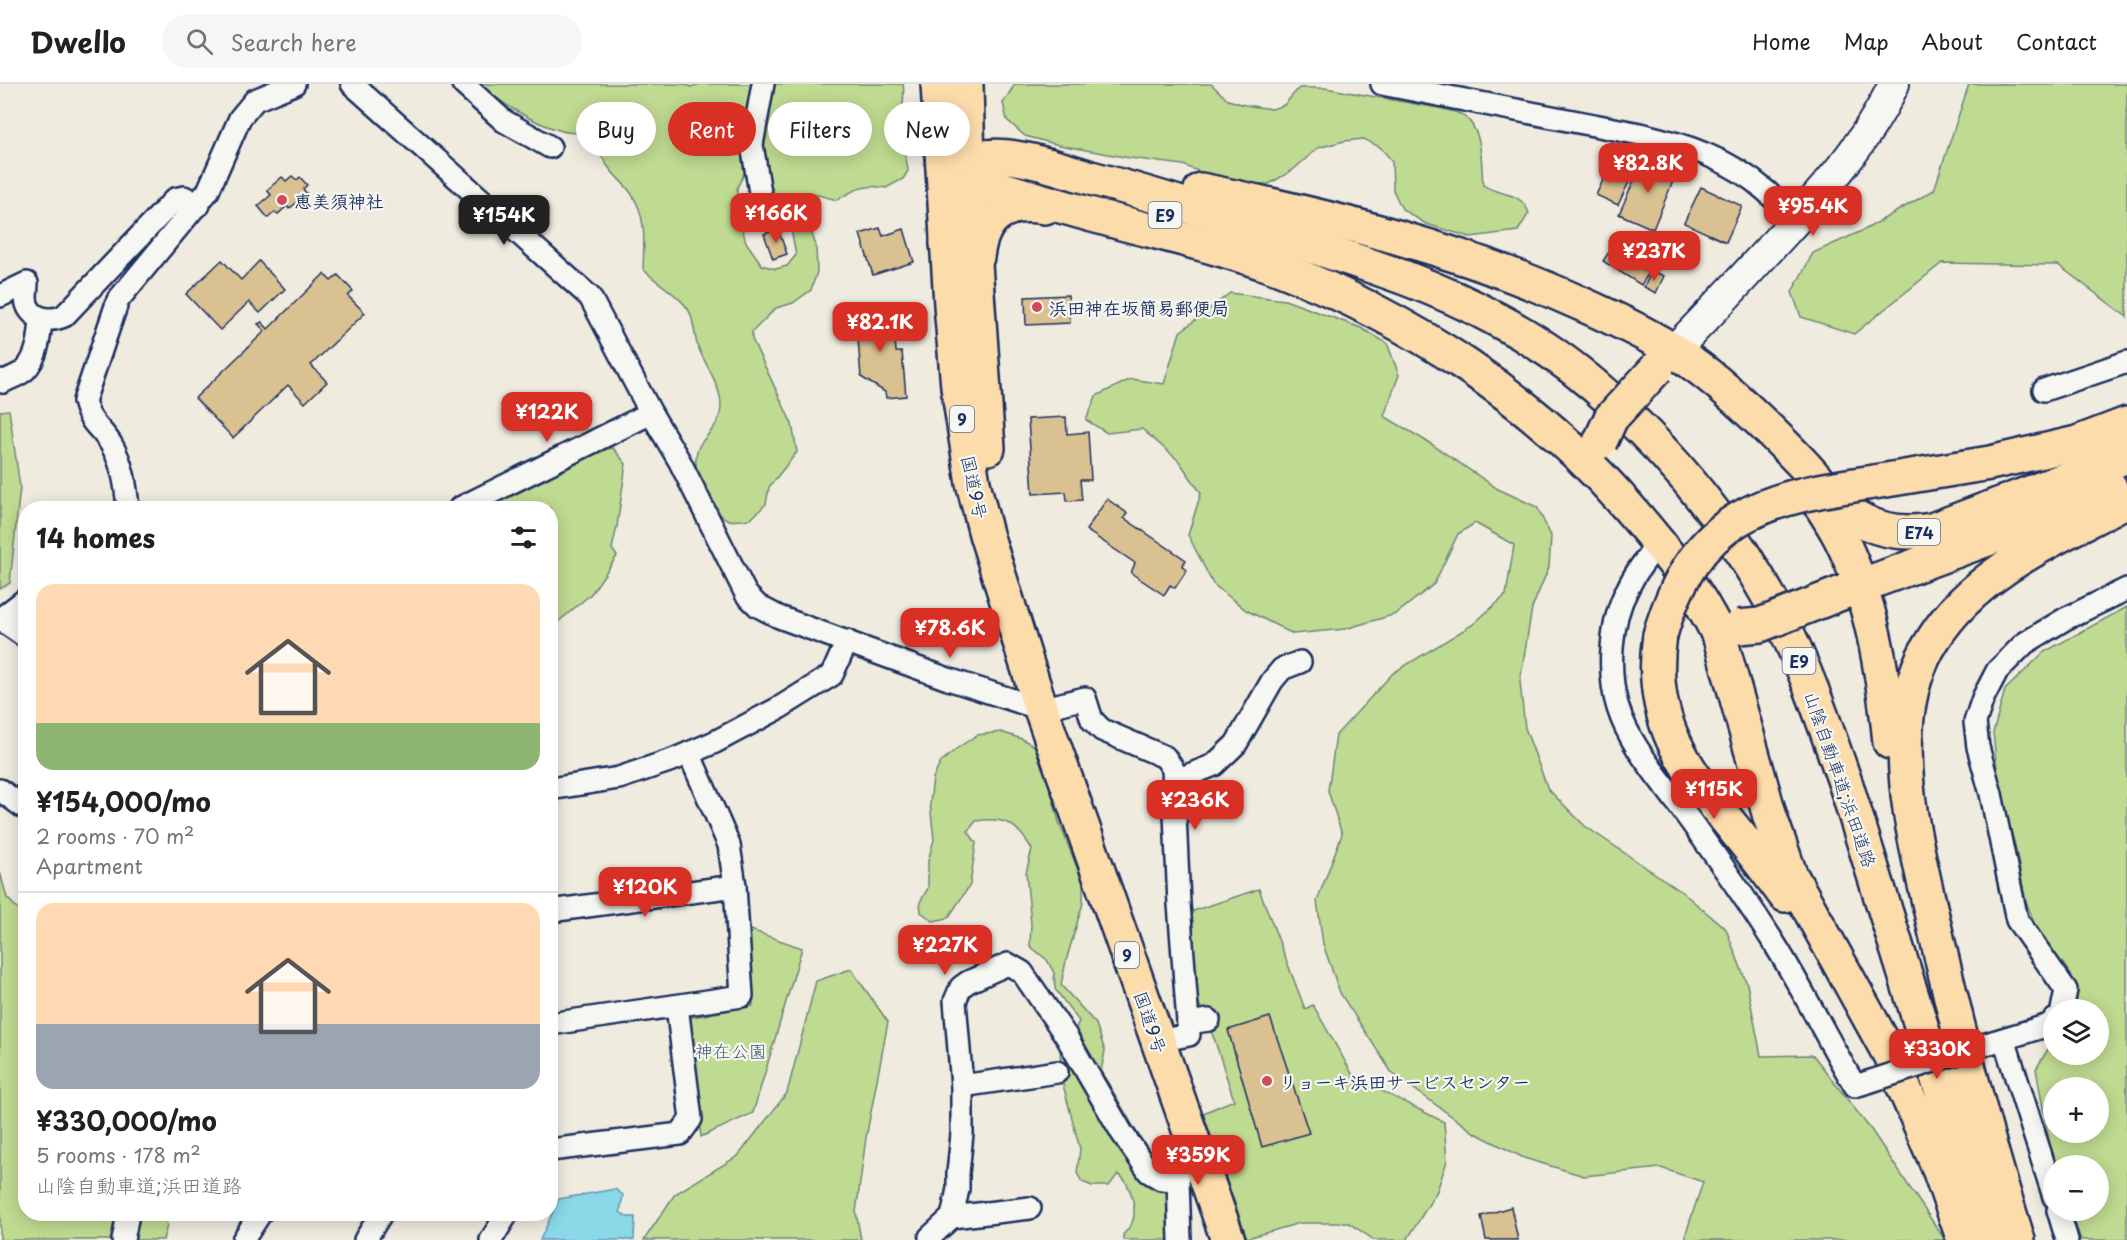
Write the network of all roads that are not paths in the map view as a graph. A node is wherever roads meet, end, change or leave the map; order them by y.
1 (294, 84) edge
2 (352, 84) edge
3 (463, 84) edge
4 (764, 84) edge
5 (1382, 84) edge
6 (1894, 84) edge
7 (957, 87) edge
8 (550, 147) dead end
9 (1033, 162) junction
10 (956, 164) junction
11 (199, 205) junction
12 (764, 216) dead end
13 (1096, 217) junction
14 (1795, 222) junction
15 (1363, 263) junction
16 (975, 274) junction
17 (0, 296) edge
18 (41, 318) junction
19 (1665, 359) junction
20 (2127, 362) edge
21 (0, 380) edge
22 (2044, 390) dead end
23 (1745, 408) junction
24 (651, 413) junction
25 (2127, 424) edge
26 (2127, 456) edge
27 (1602, 477) junction
28 (2127, 480) edge
29 (2127, 500) edge
30 (127, 501) edge
31 (474, 501) edge
32 (1659, 543) junction
33 (1852, 589) junction
34 (2127, 589) edge
35 (18, 605) edge
36 (1708, 612) junction
37 (0, 619) edge
38 (18, 631) edge
39 (846, 641) junction
40 (1300, 662) dead end
41 (1028, 668) junction
42 (1041, 709) junction
43 (689, 753) junction
44 (1174, 781) junction
45 (558, 788) edge
46 (0, 790) edge
47 (18, 803) edge
48 (735, 886) junction
49 (558, 910) edge
50 (2064, 999) edge
51 (1951, 1001) junction
52 (1861, 1002) junction
53 (677, 1006) junction
54 (1209, 1020) dead end
55 (558, 1023) edge
56 (1188, 1023) junction
57 (2043, 1027) edge
58 (1998, 1040) junction
59 (1158, 1041) junction
60 (1058, 1072) dead end
61 (962, 1086) junction
62 (1189, 1130) junction
63 (558, 1149) edge
64 (2043, 1166) edge
65 (1178, 1180) junction
66 (1030, 1208) dead end
67 (952, 1217) junction
68 (127, 1221) edge
69 (255, 1221) edge
70 (377, 1221) edge
71 (503, 1221) edge
72 (2061, 1221) edge
73 (123, 1240) edge
74 (243, 1240) edge
75 (365, 1240) edge
76 (491, 1240) edge
77 (930, 1240) edge
78 (1180, 1240) edge
79 (1228, 1240) edge
80 (1964, 1240) edge
81 (1988, 1240) edge
82 (2018, 1240) edge
83 (2067, 1240) edge

1 - 11 street
2 - 24 street
3 - 8 street
4 - 12 street
5 - 14 street
6 - 14 street
7 - 9 highway
7 - 10 highway, 国道9号 / 9
9 - 10 highway
9 - 15 highway, E9
9 - 19 highway
10 - 13 highway
10 - 15 highway, E9
10 - 16 highway, 国道9号 / 9
10 - 41 highway, 国道9号 / 9
11 - 18 street
11 - 30 street
13 - 16 highway
13 - 27 highway
14 - 19 street
15 - 81 highway, 山陰自動車道;浜田道路 / E9
16 - 41 highway, 国道9号 / 9
17 - 18 street
18 - 21 street
19 - 23 highway
19 - 27 highway, bridge
20 - 22 street
23 - 26 highway, E74
23 - 33 highway
24 - 31 street
24 - 39 street
25 - 52 highway, bridge
27 - 32 highway
28 - 33 highway
29 - 51 highway
32 - 36 highway
32 - 58 street, bridge
33 - 36 highway, bridge
33 - 51 highway
34 - 50 street
35 - 37 street
36 - 52 highway
37 - 38 street
39 - 42 street
39 - 43 street
40 - 44 street
41 - 42 highway, 国道9号 / 9
42 - 44 street
42 - 59 highway, 国道9号 / 9
43 - 45 street
43 - 48 street
44 - 56 street
46 - 47 street
48 - 49 street
48 - 53 street
51 - 82 highway
52 - 80 highway
53 - 55 street
53 - 63 street
54 - 56 street
56 - 59 street
57 - 58 street
58 - 64 street
59 - 62 highway, 国道9号 / 9
60 - 61 street
61 - 65 street
61 - 67 street
62 - 65 street
62 - 79 highway, 国道9号 / 9
65 - 78 street
66 - 67 street
67 - 77 street
68 - 73 street
69 - 74 street
70 - 75 street
71 - 76 street
72 - 83 street

